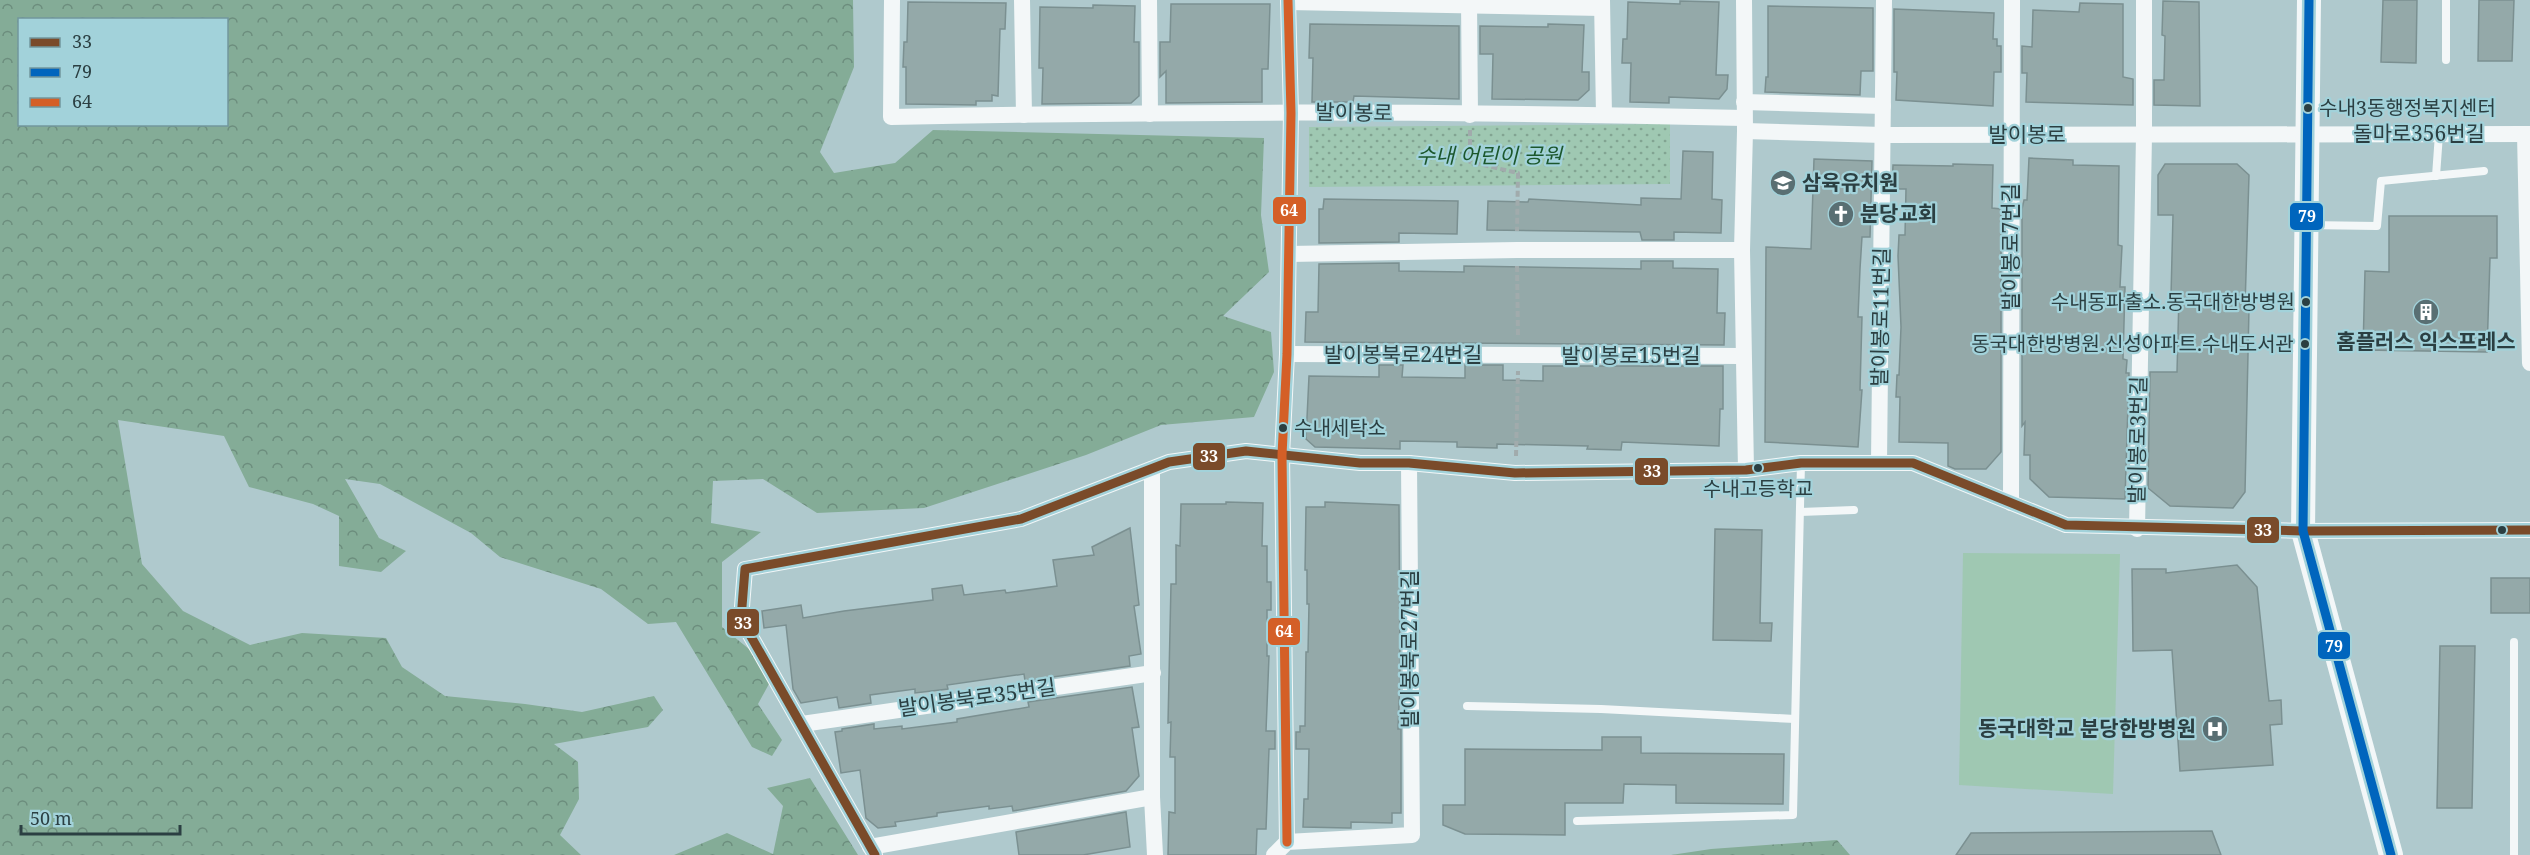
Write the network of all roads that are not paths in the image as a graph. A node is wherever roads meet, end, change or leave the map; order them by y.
1 (892, 0) edge
2 (1023, 0) edge
3 (1149, 0) edge
4 (1744, 0) edge
5 (1884, 0) edge
6 (2012, 0) edge
7 (2144, 0) edge
8 (2308, 0) edge
9 (2446, 0) edge
10 (1288, 1) edge
11 (1469, 2) edge
12 (1602, 4) edge
13 (2446, 60) dead end
14 (1883, 106) junction
15 (1291, 112) junction
16 (1150, 114) junction
17 (1024, 115) junction
18 (1470, 115) junction
19 (1604, 115) junction
20 (1745, 117) junction
21 (2308, 134) junction
22 (2439, 134) junction
23 (2528, 134) edge
24 (1883, 135) junction
25 (2012, 135) junction
26 (2144, 135) junction
27 (2484, 171) dead end
28 (2436, 176) junction
29 (2307, 225) junction
30 (1742, 250) junction
31 (1288, 254) junction
32 (1287, 354) junction
33 (1518, 356) joint
34 (1743, 356) junction
35 (2530, 363) edge
36 (1282, 455) junction
37 (1409, 463) junction
38 (1801, 463) junction
39 (1879, 463) junction
40 (1152, 469) junction
41 (1746, 470) junction
42 (2011, 502) junction
43 (1854, 510) dead end
44 (1800, 512) junction
45 (2137, 529) junction
46 (2530, 530) edge
47 (2303, 531) junction
48 (2514, 642) dead end
49 (1153, 673) junction
50 (1467, 706) dead end
51 (1795, 719) junction
52 (802, 724) junction
53 (1152, 797) junction
54 (1577, 820) dead end
55 (1287, 842) junction
56 (872, 851) edge
57 (1155, 855) edge
58 (1274, 855) edge
59 (2391, 855) edge
60 (2514, 855) edge

1 - 17 street, 발이봉로
2 - 17 street
3 - 16 street
4 - 20 street
5 - 14 street, 발이봉로11번길
6 - 25 street, 발이봉로7번길
7 - 26 street, 발이봉로3번길
8 - 21 main road
9 - 13 lane
10 - 11 street
10 - 15 street
11 - 12 street
11 - 18 street
12 - 19 street
14 - 20 street
14 - 24 street, 발이봉로11번길
15 - 16 street, 발이봉로
15 - 18 street, 발이봉로
15 - 31 street
16 - 17 street, 발이봉로
18 - 19 street, 발이봉로
19 - 20 street, 발이봉로
20 - 24 street, 발이봉로
20 - 30 street
21 - 22 street, 돌마로356번길
21 - 26 street, 발이봉로
21 - 29 main road
22 - 23 street, 돌마로356번길
22 - 28 lane
23 - 35 street
24 - 25 street, 발이봉로
24 - 39 street, 발이봉로11번길
25 - 26 street, 발이봉로
25 - 42 street, 발이봉로7번길
26 - 45 street, 발이봉로3번길
27 - 28 lane
28 - 29 lane
29 - 47 main road
30 - 31 street
30 - 34 street
31 - 32 street
32 - 33 street, 발이봉북로24번길
32 - 36 street
33 - 34 street, 발이봉로15번길
34 - 41 street
36 - 37 street
36 - 40 street
36 - 55 street
37 - 41 street
37 - 55 street, 발이봉북로27번길
38 - 39 street
38 - 41 street
38 - 44 lane
39 - 42 street
40 - 49 street
40 - 52 street
42 - 45 street
43 - 44 lane
44 - 51 lane
45 - 47 street
46 - 47 street
47 - 59 main road
48 - 60 lane
49 - 52 street, 발이봉북로35번길
49 - 53 street
50 - 51 lane
51 - 54 lane
52 - 56 street
53 - 56 street
53 - 57 street
55 - 58 street

